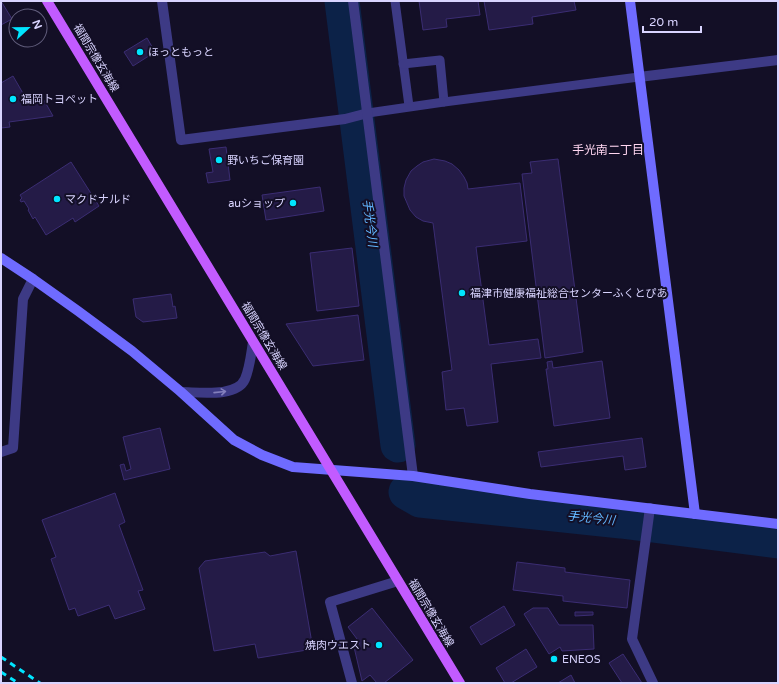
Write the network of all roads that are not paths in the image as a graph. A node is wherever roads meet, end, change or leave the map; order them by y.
1 (48, 1) edge
2 (162, 1) edge
3 (353, 1) edge
4 (395, 1) edge
5 (630, 1) edge
6 (778, 60) edge
7 (403, 64) junction
8 (639, 78) junction
9 (444, 102) junction
10 (409, 106) junction
11 (365, 114) junction
12 (1, 258) edge
13 (33, 279) junction
14 (253, 342) junction
15 (181, 392) junction
16 (1, 452) edge
17 (330, 470) junction
18 (413, 476) junction
19 (650, 508) junction
20 (695, 514) junction
21 (778, 524) edge
22 (398, 581) junction
23 (352, 683) edge
24 (460, 683) edge
25 (653, 683) edge

1 - 14 main road, 福間宗像玄海線
2 - 11 street
3 - 11 street
4 - 7 lane
5 - 8 street
6 - 8 street
7 - 9 lane
7 - 10 lane
8 - 9 lane
8 - 20 street
9 - 10 lane
10 - 11 lane
11 - 18 street
12 - 13 street
13 - 15 street
13 - 16 street
15 -> 14 street
14 - 17 main road, 福間宗像玄海線
15 - 17 street
17 - 18 street
17 - 22 main road, 福間宗像玄海線
18 - 19 street
19 - 20 street
19 - 25 street
20 - 21 street
22 - 23 street
22 - 24 main road, 福間宗像玄海線

